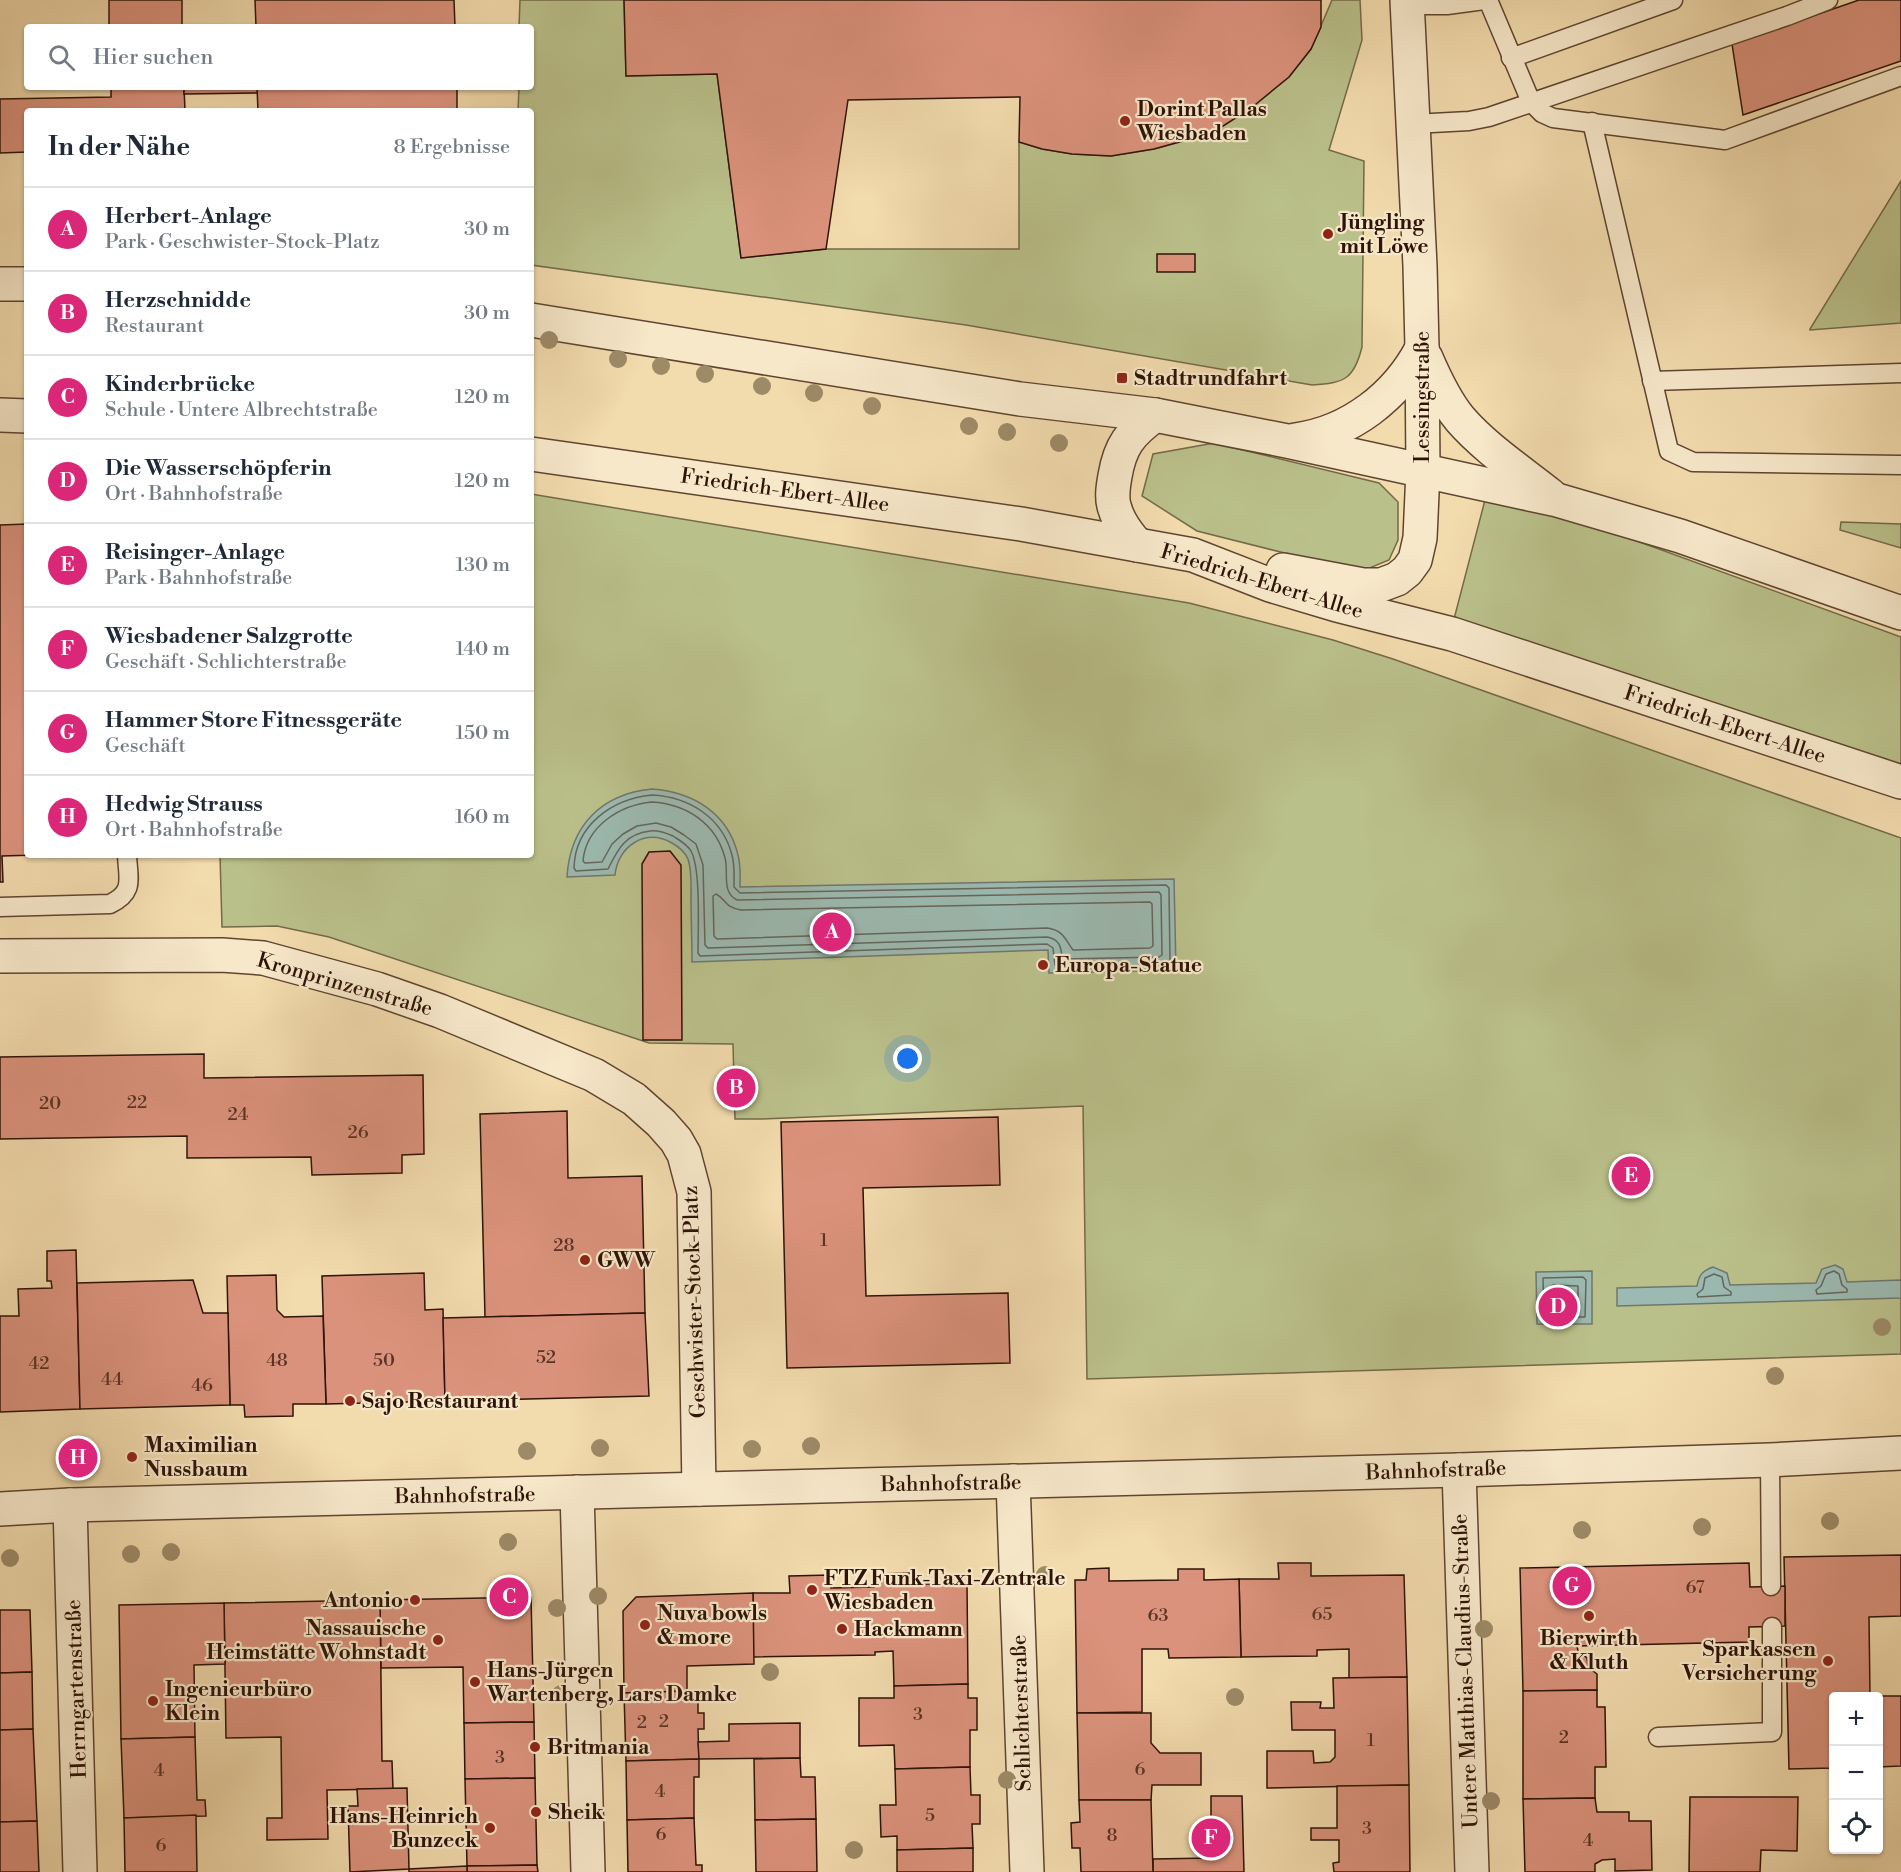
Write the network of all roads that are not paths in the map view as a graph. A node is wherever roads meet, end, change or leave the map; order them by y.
1 (1486, 0) edge
2 (1673, 0) edge
3 (1828, 0) edge
4 (1407, 2) edge
5 (1788, 8) edge
6 (1511, 58) junction
7 (1901, 76) edge
8 (1531, 102) junction
9 (1592, 122) junction
10 (1413, 124) junction
11 (0, 284) edge
12 (24, 284) edge
13 (534, 320) edge
14 (1422, 348) junction
15 (1901, 373) edge
16 (1652, 381) junction
17 (0, 415) edge
18 (1155, 415) junction
19 (24, 416) edge
20 (1287, 441) junction
21 (534, 454) edge
22 (1901, 465) edge
23 (1423, 471) junction
24 (1557, 500) junction
25 (1137, 544) junction
26 (1193, 555) junction
27 (1901, 613) edge
28 (1901, 782) edge
29 (127, 858) edge
30 (0, 907) edge
31 (0, 956) edge
32 (661, 1123) joint
33 (1901, 1453) edge
34 (1770, 1460) junction
35 (1459, 1470) junction
36 (1013, 1481) junction
37 (699, 1489) junction
38 (577, 1492) junction
39 (70, 1505) junction
40 (0, 1509) edge
41 (1771, 1586) dead end
42 (1772, 1627) dead end
43 (1658, 1737) dead end
44 (81, 1872) edge
45 (588, 1872) edge
46 (1027, 1872) edge
47 (1472, 1872) edge

1 - 4 lane
1 - 6 lane
2 - 6 lane
3 - 5 lane
4 - 10 street, Lessingstraße
5 - 8 lane
6 - 8 lane
7 - 9 lane
8 - 9 lane
8 - 10 lane
9 - 16 lane
10 - 14 street, Lessingstraße
11 - 12 street
13 - 18 street
14 - 20 street
14 - 23 street, Lessingstraße
14 - 24 street
15 - 16 lane
16 - 22 lane
17 - 19 street
18 - 20 street
18 - 25 street
20 - 23 street
21 - 25 street, Friedrich-Ebert-Allee
23 - 24 street
23 - 26 street, Lessingstraße
24 - 27 street
25 - 26 street, Friedrich-Ebert-Allee
26 - 28 street, Friedrich-Ebert-Allee
29 - 30 lane
31 - 32 street, Kronprinzenstraße
32 - 37 street, Geschwister-Stock-Platz
33 - 34 street, Bahnhofstraße
34 - 35 street, Bahnhofstraße
34 - 41 lane
35 - 36 street, Bahnhofstraße
35 - 47 street, Untere Matthias-Claudius-Straße
36 - 37 street, Bahnhofstraße
36 - 46 street, Schlichterstraße
37 - 38 street, Bahnhofstraße
38 - 39 street, Bahnhofstraße
38 - 45 street
39 - 40 street, Bahnhofstraße
39 - 44 street, Herrngartenstraße
42 - 43 lane

